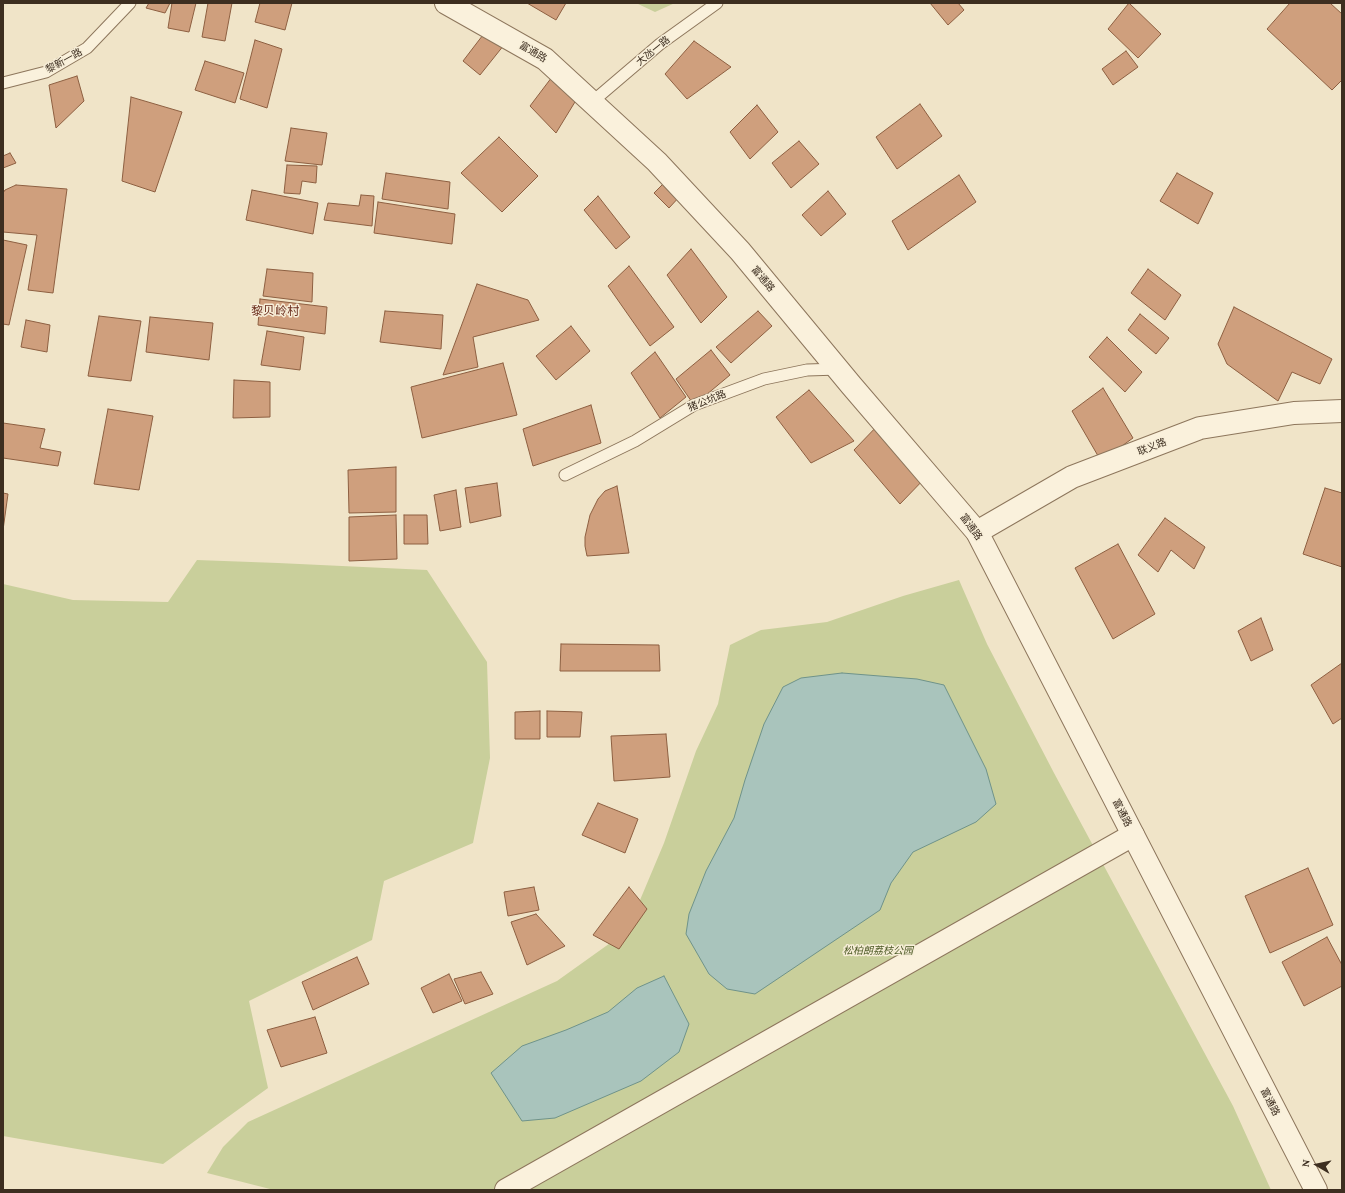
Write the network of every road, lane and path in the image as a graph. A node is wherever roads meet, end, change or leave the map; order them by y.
1 (130, 3) edge
2 (446, 3) edge
3 (717, 3) edge
4 (3, 83) edge
5 (592, 102) junction
6 (838, 369) junction
7 (1342, 411) edge
8 (565, 475) dead end
9 (976, 532) junction
10 (1133, 835) junction
11 (506, 1190) edge
12 (1316, 1190) edge

1 - 4 lane, 黎新一路
2 - 5 street, 富通路
3 - 5 lane, 大氹一路
5 - 6 street, 富通路
6 - 8 lane, 猪公坑路
6 - 9 street, 富通路
7 - 9 street, 联义路
9 - 10 street, 富通路
10 - 11 street
10 - 12 street, 富通路

